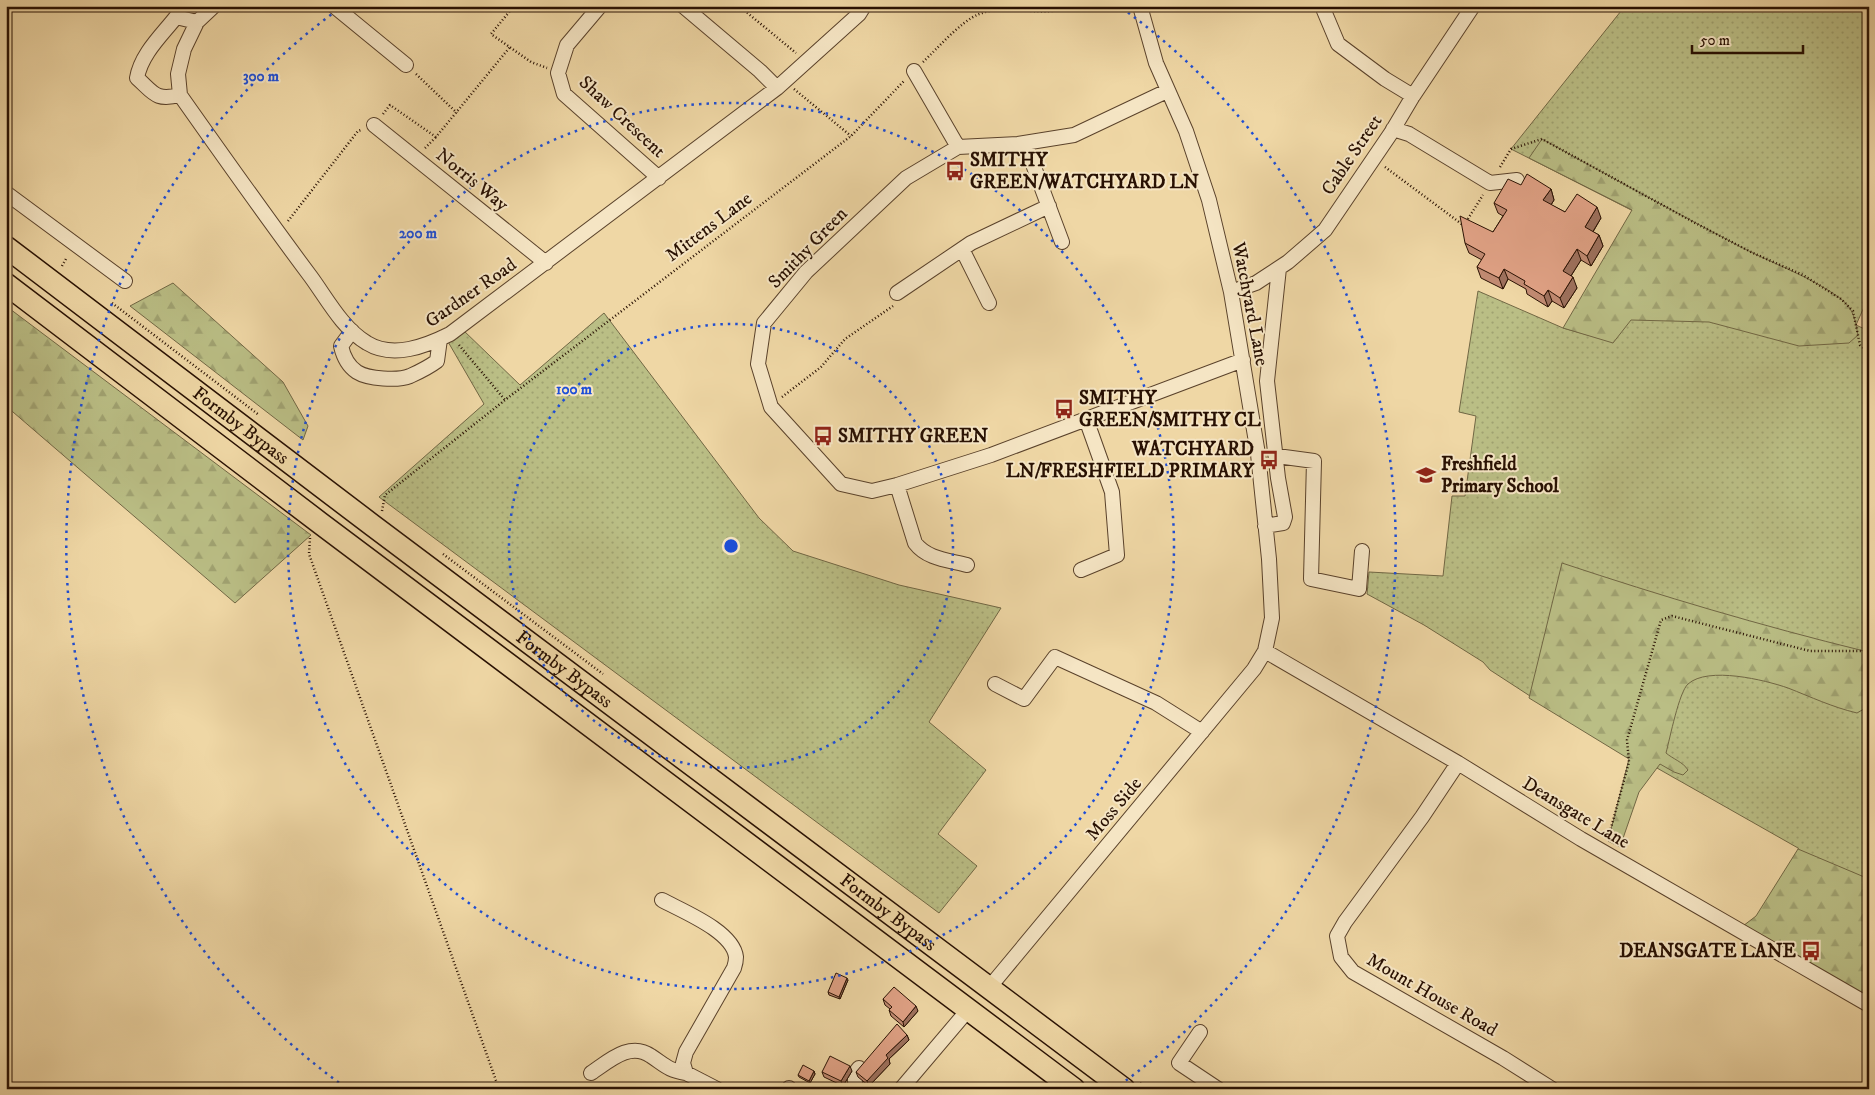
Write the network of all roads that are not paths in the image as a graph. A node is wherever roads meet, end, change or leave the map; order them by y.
1 (214, 6) edge
2 (334, 6) edge
3 (600, 6) edge
4 (683, 6) edge
5 (872, 6) edge
6 (1140, 6) edge
7 (1322, 6) edge
8 (1473, 6) edge
9 (861, 10) edge
10 (197, 22) junction
11 (406, 65) road end
12 (914, 71) road end
13 (780, 85) junction
14 (1167, 91) junction
15 (180, 95) junction
16 (1413, 96) junction
17 (374, 126) dead end
18 (1393, 129) junction
19 (1025, 143) junction
20 (958, 147) junction
21 (659, 178) junction
22 (1517, 180) dead end
23 (6, 193) edge
24 (1048, 206) junction
25 (1062, 242) dead end
26 (6, 247) edge
27 (962, 249) junction
28 (546, 263) junction
29 (1279, 268) junction
30 (125, 281) dead end
31 (6, 284) edge
32 (1231, 292) junction
33 (897, 293) road end
34 (989, 302) dead end
35 (352, 330) junction
36 (445, 337) junction
37 (1242, 360) junction
38 (1086, 419) junction
39 (1277, 456) junction
40 (897, 485) junction
41 (1265, 526) junction
42 (1362, 552) dead end
43 (967, 565) dead end
44 (1081, 570) dead end
45 (1264, 651) junction
46 (995, 684) dead end
47 (1202, 732) junction
48 (1458, 764) junction
49 (662, 900) dead end
50 (988, 988) junction
51 (1869, 1005) edge
52 (968, 1010) junction
53 (1200, 1032) dead end
54 (859, 1068) edge
55 (591, 1073) dead end
56 (686, 1073) junction
57 (717, 1089) edge
58 (857, 1089) edge
59 (901, 1089) edge
60 (1074, 1089) edge
61 (1124, 1089) edge
62 (1218, 1089) edge
63 (1552, 1089) edge

1 - 10 street
2 - 11 street
3 - 21 street, Shaw Crescent
4 - 13 street
5 - 9 street, Gardner Road
6 - 14 street, Watchyard Lane
7 - 16 street
8 - 16 street, Cable Street
9 - 13 street, Gardner Road
10 - 15 street
10 - 15 street
12 - 20 street
13 - 21 street, Gardner Road
14 - 19 street, Smithy Green
14 - 32 street, Watchyard Lane
15 - 35 street, Gardner Road
16 - 18 street, Cable Street
17 - 28 street, Norris Way
18 - 22 street
18 - 29 street, Cable Street
19 - 20 street, Smithy Green
19 - 24 street
20 - 40 street, Smithy Green
21 - 28 street, Gardner Road
23 - 30 street
24 - 25 street
24 - 27 street
26 - 50 highway, Formby Bypass
27 - 33 street
27 - 34 street
28 - 36 street, Gardner Road
29 - 32 street, Cable Street
29 - 39 street
31 - 52 highway, Formby Bypass
32 - 37 street, Watchyard Lane
35 - 36 street, Gardner Road
35 - 36 street
37 - 38 street, Smithy Green
37 - 41 street, Watchyard Lane
38 - 40 street, Smithy Green
38 - 44 street
39 - 41 street
39 - 42 street
40 - 43 street
41 - 45 street, Watchyard Lane
45 - 47 street, Moss Side
45 - 48 street, Deansgate Lane
46 - 47 street
47 - 50 street, Moss Side
48 - 51 street, Deansgate Lane
48 - 63 street, Mount House Road
49 - 56 street
50 - 61 highway, Formby Bypass
52 - 59 street
52 - 60 highway, Formby Bypass
53 - 62 street
54 - 58 street
55 - 56 street
56 - 57 street

